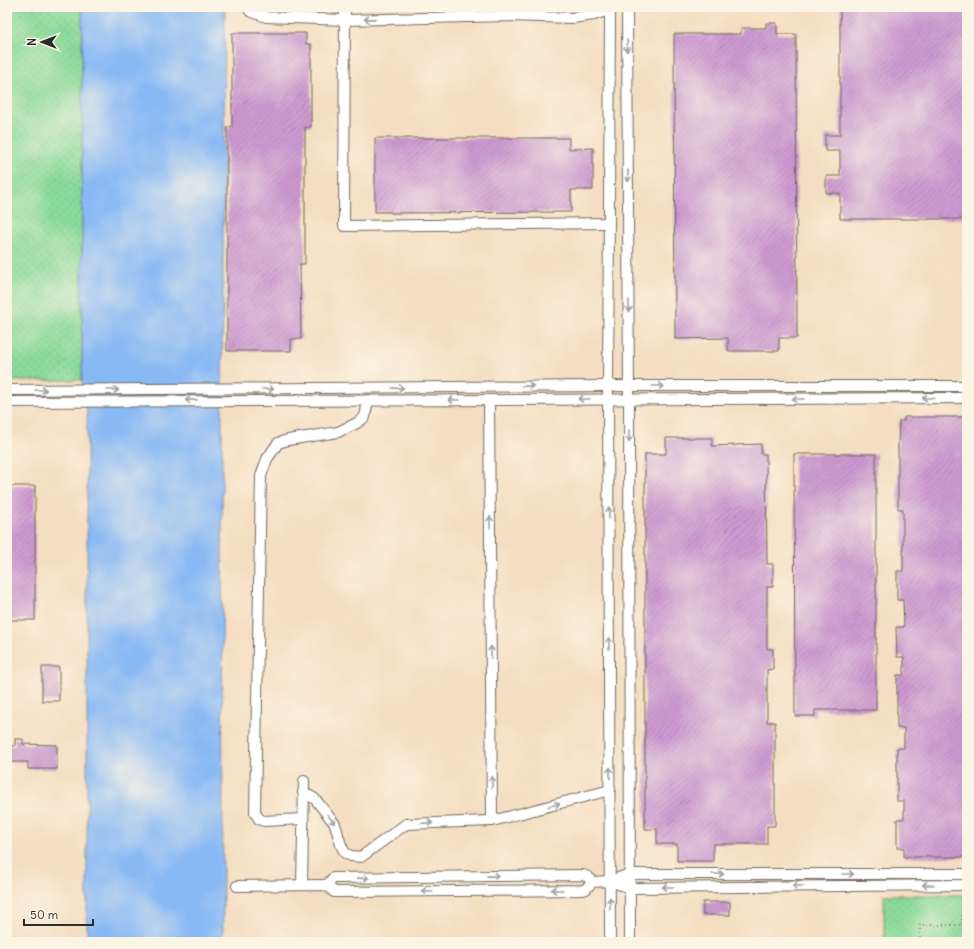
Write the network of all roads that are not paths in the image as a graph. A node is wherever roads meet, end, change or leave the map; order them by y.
1 (248, 7) edge
2 (345, 7) edge
3 (627, 7) edge
4 (613, 8) edge
5 (345, 20) junction
6 (610, 223) junction
7 (608, 386) junction
8 (629, 386) junction
9 (967, 386) edge
10 (7, 390) edge
11 (967, 398) edge
12 (608, 399) junction
13 (629, 399) junction
14 (368, 400) junction
15 (489, 400) junction
16 (7, 402) edge
17 (304, 781) dead end
18 (610, 790) junction
19 (303, 792) junction
20 (303, 819) junction
21 (492, 821) junction
22 (630, 874) junction
23 (967, 874) edge
24 (610, 881) junction
25 (592, 882) junction
26 (302, 885) junction
27 (327, 885) junction
28 (964, 885) edge
29 (237, 886) dead end
30 (630, 888) junction
31 (610, 942) edge
32 (630, 942) edge

1 - 5 street
2 - 5 street
3 -> 8 street
4 -> 5 street
4 - 6 street
5 - 6 street
6 - 7 street
7 - 8 street
10 -> 7 street
7 - 12 street
8 -> 9 street
8 - 13 street
11 -> 13 street
12 - 13 street
12 -> 15 street
18 -> 12 street
13 -> 22 street
15 -> 14 street
14 -> 16 street
14 - 20 street
21 -> 15 street
17 - 19 street
21 -> 18 street
18 - 24 street
19 - 20 street
19 -> 21 street
20 - 26 street
22 -> 23 street
22 - 24 street
22 - 30 street
24 - 25 street
24 - 30 street
31 -> 24 street
27 -> 25 street
25 -> 27 street
26 - 27 street
26 - 29 street
28 -> 30 street
30 - 32 street

